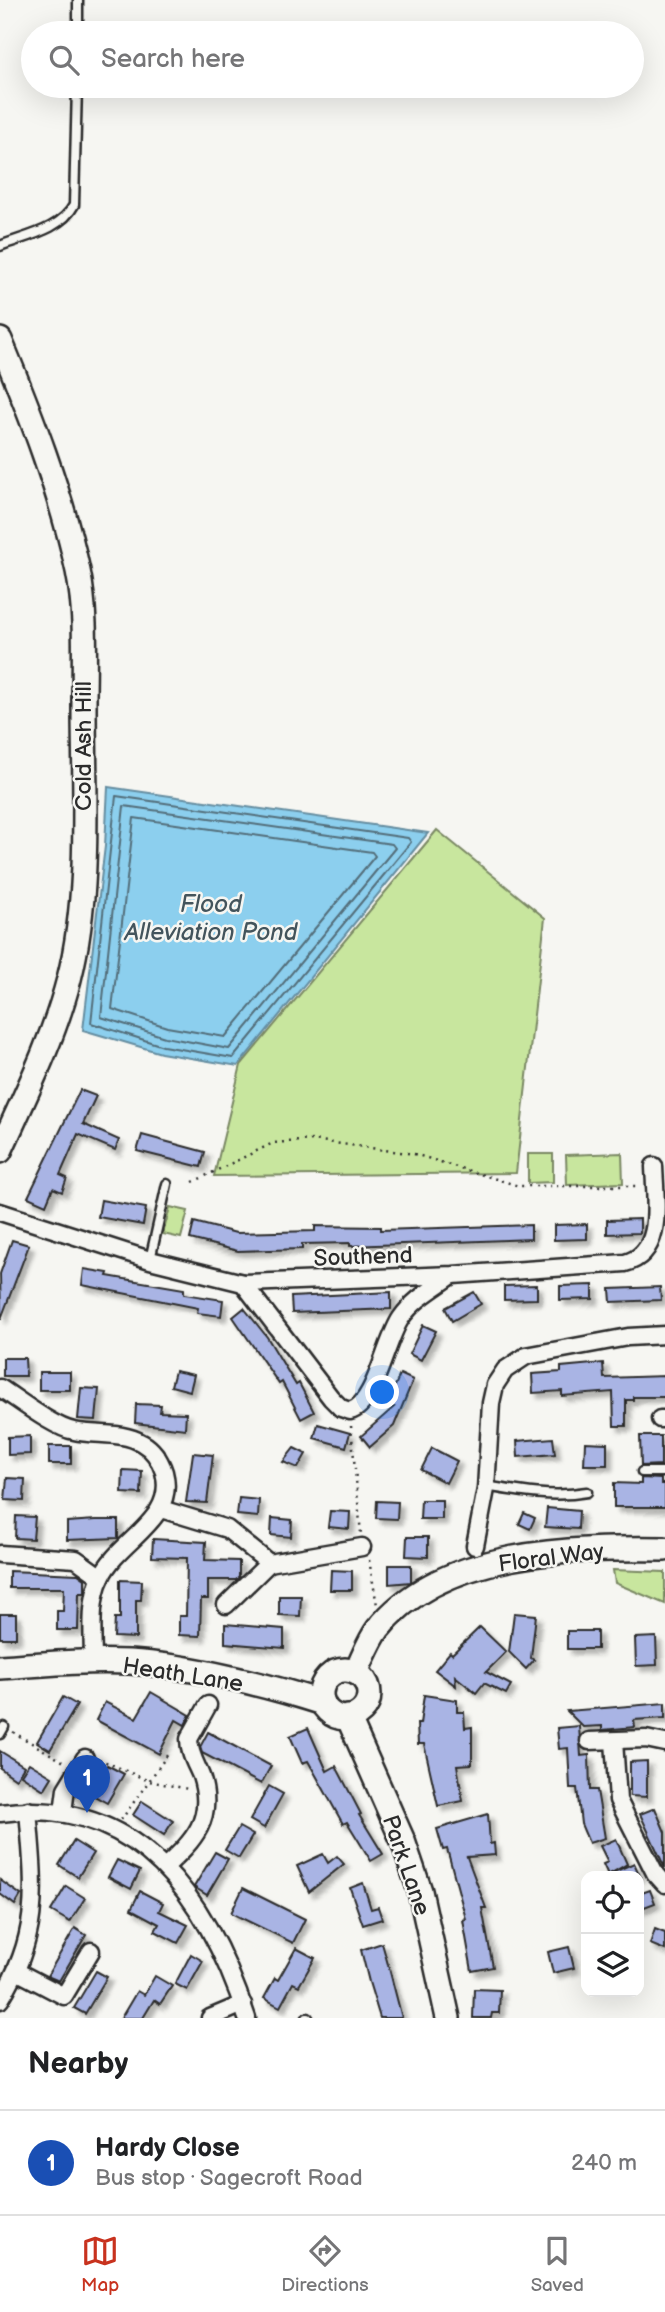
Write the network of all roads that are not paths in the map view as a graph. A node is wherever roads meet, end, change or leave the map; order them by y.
1 (78, 0) edge
2 (78, 21) edge
3 (77, 98) edge
4 (0, 246) edge
5 (0, 340) edge
6 (0, 1152) edge
7 (654, 1166) dead end
8 (167, 1184) dead end
9 (0, 1212) edge
10 (150, 1260) junction
11 (453, 1275) junction
12 (243, 1283) junction
13 (665, 1335) edge
14 (0, 1388) edge
15 (642, 1472) dead end
16 (665, 1472) edge
17 (486, 1486) junction
18 (587, 1492) dead end
19 (161, 1508) junction
20 (475, 1546) dead end
21 (362, 1547) road end
22 (665, 1549) edge
23 (0, 1554) edge
24 (269, 1563) junction
25 (100, 1577) junction
26 (226, 1605) dead end
27 (93, 1662) junction
28 (0, 1667) edge
29 (356, 1672) junction
30 (323, 1703) junction
31 (208, 1705) dead end
32 (348, 1717) junction
33 (589, 1741) dead end
34 (614, 1741) junction
35 (665, 1743) edge
36 (81, 1764) road end
37 (28, 1810) junction
38 (0, 1812) edge
39 (63, 1812) junction
40 (165, 1867) junction
41 (665, 1884) edge
42 (90, 1951) dead end
43 (18, 1972) junction
44 (0, 2000) edge
45 (245, 2011) edge
46 (210, 2018) edge
47 (448, 2018) edge

1 - 2 lane
3 - 4 lane
5 - 6 street, Cold Ash Hill
7 - 11 street, Southend
8 - 10 lane
9 - 10 street, Southend
10 - 12 street, Southend
11 - 12 street, Southend
11 - 12 street
13 - 17 street
14 - 19 street
15 - 16 lane
17 - 18 lane
17 - 20 street
19 - 24 street
19 - 25 street
21 - 24 street
22 - 29 street, Floral Way
23 - 25 street
24 - 26 street
25 - 27 street
27 - 28 street, Heath Lane
27 - 30 street, Heath Lane
29 - 30 street
29 - 32 street
30 - 32 street
31 - 40 street
32 - 47 street, Park Lane
33 - 34 street
34 - 35 street
34 - 41 street
36 - 39 street
37 - 38 street
37 - 39 street
37 - 43 street
39 - 40 street
40 - 45 street
42 - 43 street
43 - 44 street
45 - 46 street

